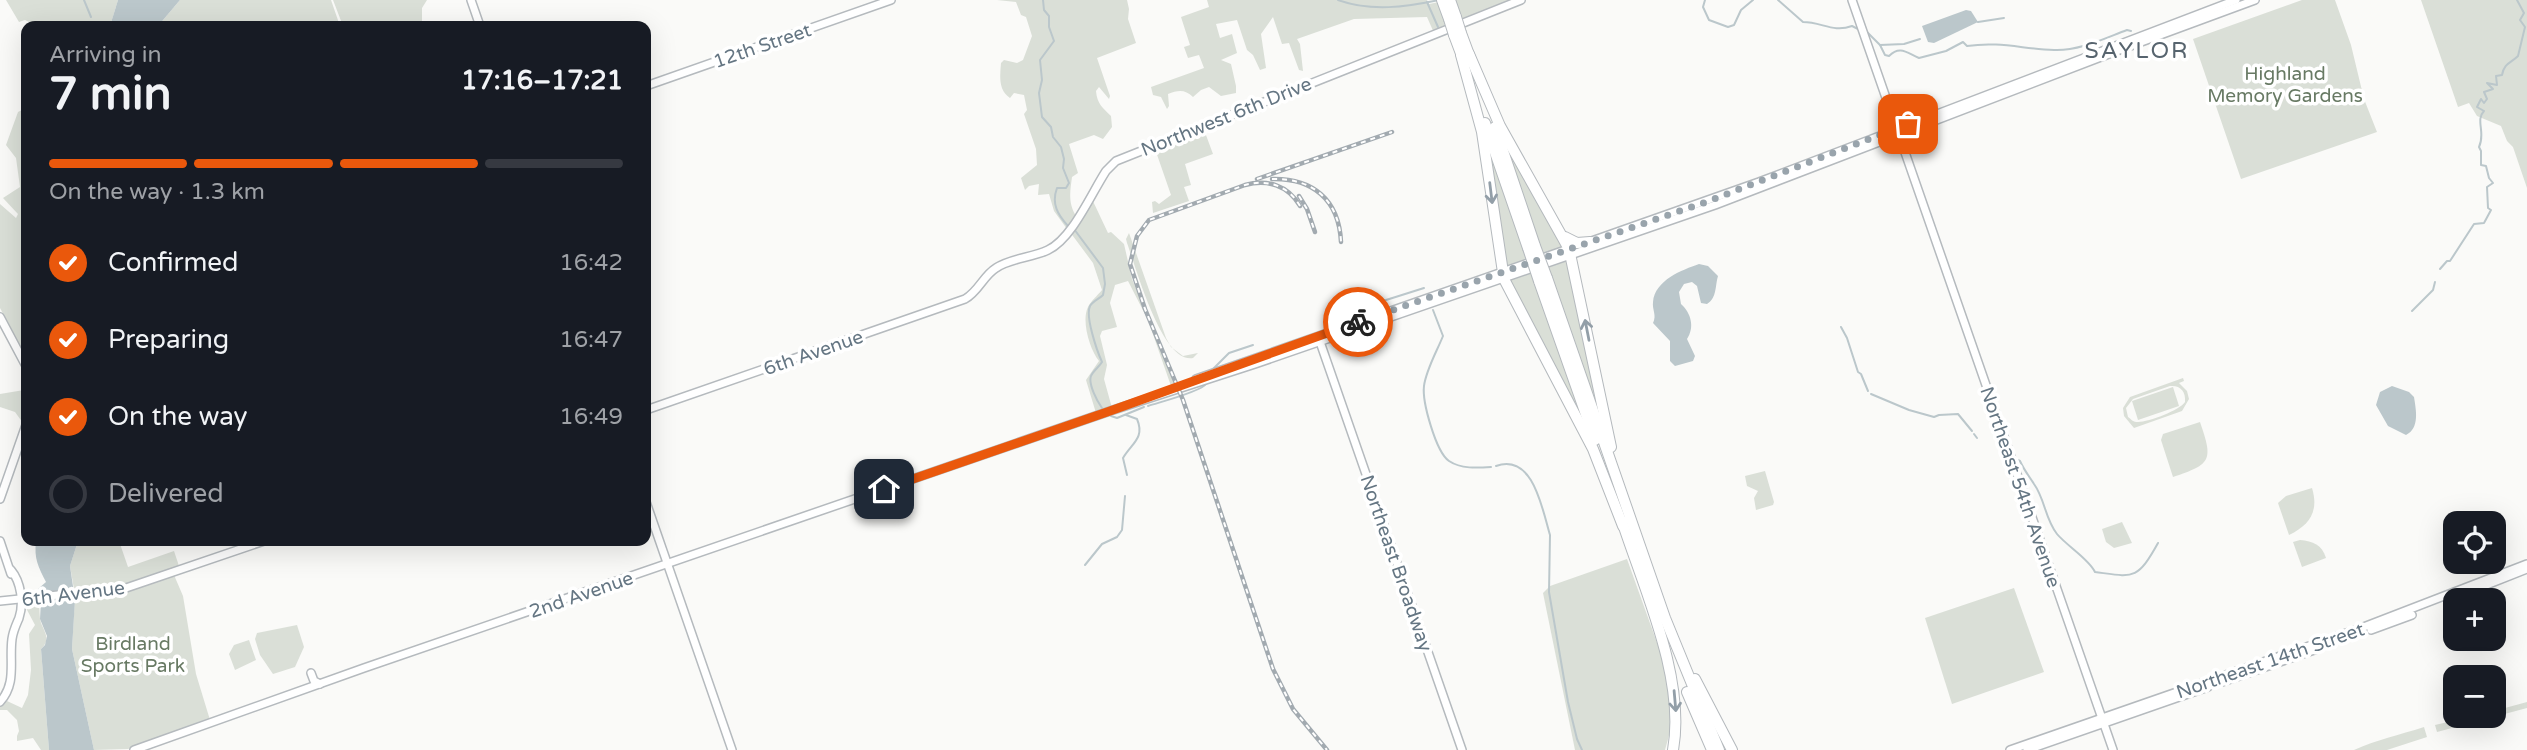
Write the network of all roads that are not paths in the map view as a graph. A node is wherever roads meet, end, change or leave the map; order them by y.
1 (471, 0) edge
2 (891, 0) edge
3 (1521, 0) edge
4 (1852, 0) edge
5 (2236, 0) edge
6 (2255, 0) edge
7 (1447, 4) edge
8 (478, 21) edge
9 (1465, 54) junction
10 (651, 84) edge
11 (1898, 131) junction
12 (1560, 230) junction
13 (1590, 242) junction
14 (1570, 252) junction
15 (1503, 276) junction
16 (986, 278) junction
17 (974, 279) dead end
18 (978, 290) joint
19 (0, 317) edge
20 (1319, 338) junction
21 (21, 357) edge
22 (1581, 403) junction
23 (651, 408) edge
24 (1590, 415) junction
25 (21, 439) edge
26 (0, 499) edge
27 (651, 517) edge
28 (1628, 524) junction
29 (0, 541) edge
30 (249, 546) edge
31 (2527, 564) edge
32 (667, 565) junction
33 (2527, 569) edge
34 (1649, 586) junction
35 (19, 599) junction
36 (0, 601) edge
37 (311, 673) dead end
38 (321, 684) junction
39 (0, 702) edge
40 (2102, 721) junction
41 (134, 750) edge
42 (732, 750) edge
43 (1462, 750) edge
44 (1673, 750) edge
45 (1712, 750) edge
46 (1720, 750) edge
47 (1732, 750) edge
48 (2010, 750) edge
49 (2027, 750) edge
50 (2113, 750) edge

1 - 8 main road
2 - 10 main road, 12th Street
3 - 16 main road, Northwest 6th Drive
4 - 11 main road, Northeast 54th Avenue
5 - 11 main road
6 - 11 main road
7 - 9 highway, bridge
9 - 12 highway
9 -> 15 highway
9 - 22 highway, bridge
11 - 13 main road
11 - 14 main road
11 - 40 main road, Northeast 54th Avenue
12 - 13 highway
12 - 14 highway
13 - 14 main road
14 - 15 main road, 2nd Avenue
24 -> 14 highway
15 - 20 main road, 2nd Avenue
15 - 22 highway
16 - 17 main road
16 - 18 main road, Northwest 6th Drive
18 - 23 main road, 6th Avenue
19 - 21 main road
20 - 32 main road, 2nd Avenue
20 - 43 main road, Northeast Broadway
22 - 24 highway
24 - 28 highway
24 - 28 highway
25 - 26 main road
27 - 32 main road
28 - 34 highway
29 - 35 main road
30 - 35 main road, 6th Avenue
31 - 40 main road, Northeast 14th Street
32 - 38 main road, 2nd Avenue
32 - 42 main road
33 - 40 main road, Northeast 14th Street
34 -> 44 highway
34 - 45 highway
34 - 46 highway
34 - 47 highway
35 - 36 main road, 6th Avenue
35 - 39 main road
37 - 38 main road
38 - 41 main road, 2nd Avenue
40 - 48 main road, Northeast 14th Street
40 - 49 main road, Northeast 14th Street
40 - 50 main road, Northeast 54th Avenue

